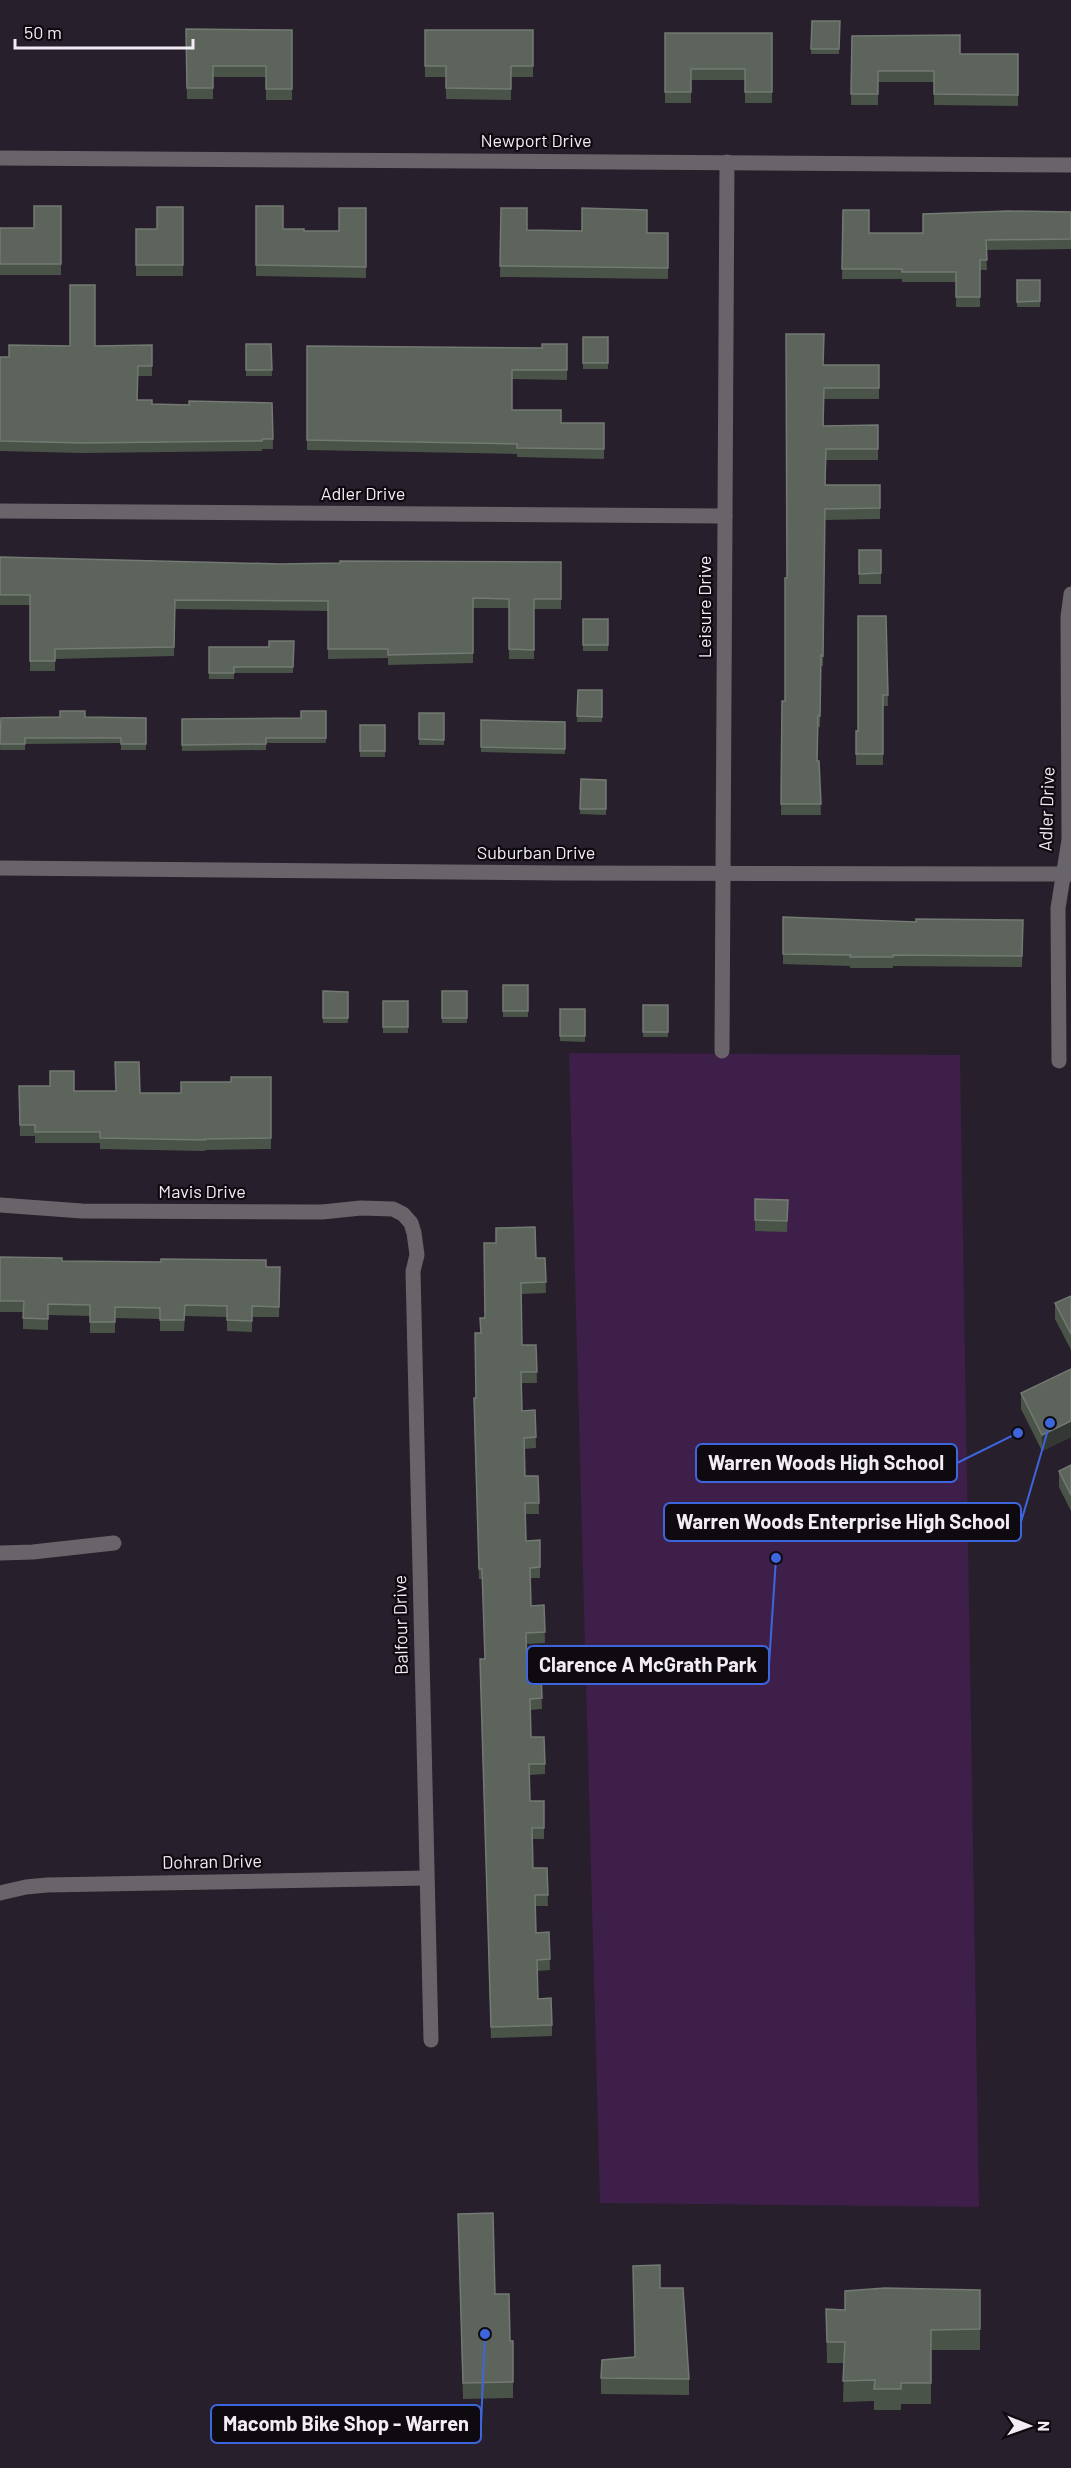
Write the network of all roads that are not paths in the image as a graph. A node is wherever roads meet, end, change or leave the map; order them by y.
1 (0, 158) edge
2 (728, 162) junction
3 (1071, 165) edge
4 (0, 511) edge
5 (725, 516) junction
6 (1071, 594) edge
7 (0, 868) edge
8 (722, 873) junction
9 (1067, 874) edge
10 (722, 1051) dead end
11 (1059, 1061) dead end
12 (0, 1205) edge
13 (403, 1214) joint
14 (114, 1544) dead end
15 (0, 1553) edge
16 (426, 1878) junction
17 (0, 1893) edge
18 (431, 2040) dead end

1 - 2 street, Newport Drive
2 - 3 street, Newport Drive
2 - 5 street, Leisure Drive
4 - 5 street, Adler Drive
5 - 8 street, Leisure Drive
6 - 9 street, Adler Drive
7 - 8 street, Suburban Drive
8 - 9 street, Suburban Drive
8 - 10 street, Leisure Drive
9 - 11 street, Adler Drive
12 - 13 street, Mavis Drive
13 - 16 street, Balfour Drive
14 - 15 street
16 - 17 street, Dohran Drive
16 - 18 street, Balfour Drive

